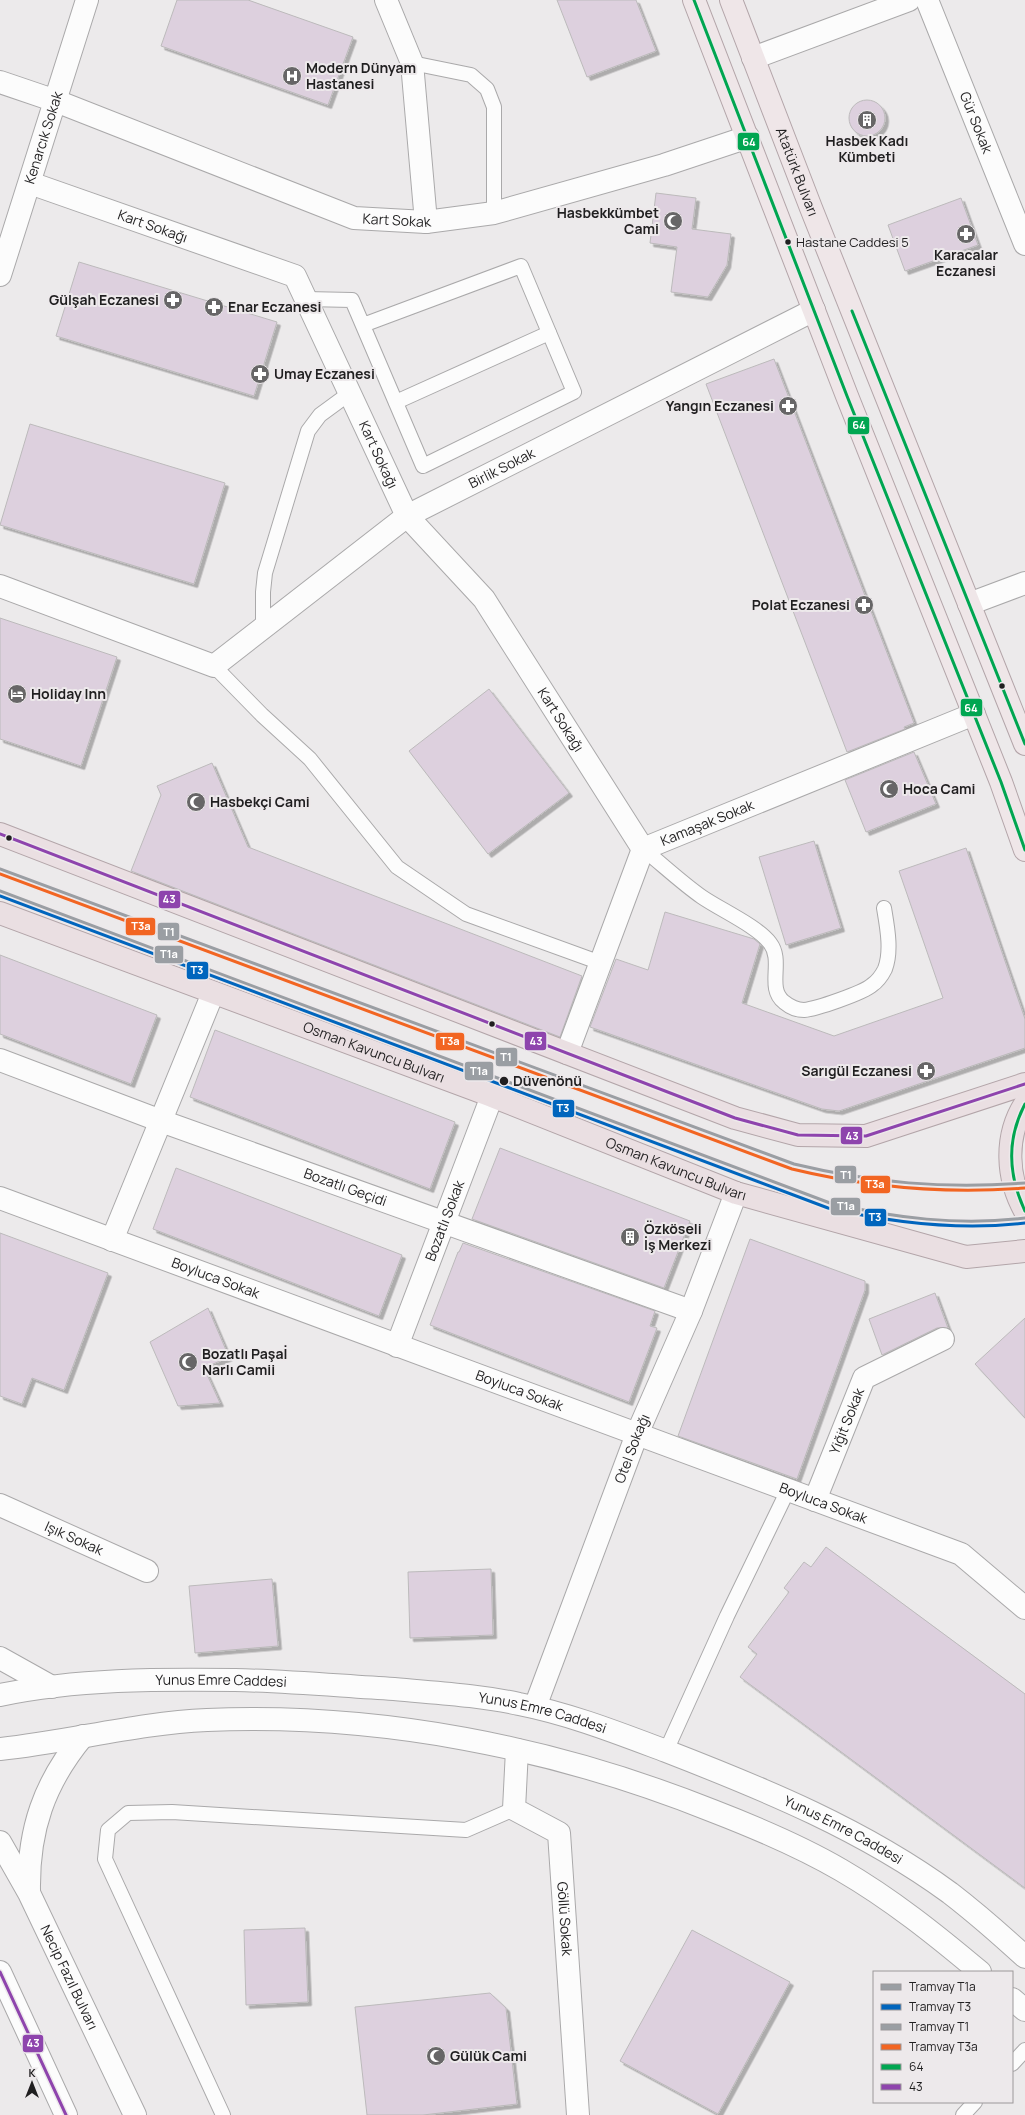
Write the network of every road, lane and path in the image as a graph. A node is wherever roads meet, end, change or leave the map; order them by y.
1 (87, 0) edge
2 (386, 0) edge
3 (694, 0) edge
4 (731, 0) edge
5 (909, 0) edge
6 (927, 0) edge
7 (753, 58) junction
8 (412, 63) junction
9 (0, 82) edge
10 (56, 101) junction
11 (748, 137) junction
12 (30, 183) junction
13 (494, 213) junction
14 (426, 222) junction
15 (1025, 244) edge
16 (0, 275) edge
17 (306, 298) junction
18 (814, 310) junction
19 (363, 325) junction
20 (549, 333) junction
21 (350, 393) junction
22 (396, 402) junction
23 (407, 516) junction
24 (1025, 583) edge
25 (0, 586) edge
26 (969, 604) junction
27 (263, 628) junction
28 (214, 666) junction
29 (974, 714) junction
30 (1025, 744) edge
31 (0, 834) edge
32 (643, 849) junction
33 (1025, 850) edge
34 (884, 908) dead end
35 (0, 913) edge
36 (601, 963) junction
37 (212, 993) junction
38 (566, 1053) junction
39 (0, 1060) edge
40 (1025, 1084) edge
41 (492, 1096) junction
42 (1025, 1104) edge
43 (161, 1121) junction
44 (736, 1193) junction
45 (0, 1198) edge
46 (1025, 1211) edge
47 (444, 1222) junction
48 (112, 1240) junction
49 (1025, 1251) edge
50 (691, 1311) junction
51 (943, 1339) dead end
52 (397, 1346) junction
53 (637, 1434) junction
54 (788, 1490) junction
55 (815, 1500) junction
56 (0, 1505) edge
57 (147, 1571) dead end
58 (1025, 1608) edge
59 (0, 1658) edge
60 (52, 1687) junction
61 (0, 1696) edge
62 (534, 1707) junction
63 (83, 1736) junction
64 (0, 1749) edge
65 (517, 1750) junction
66 (666, 1751) junction
67 (514, 1809) junction
68 (0, 1842) edge
69 (29, 1893) junction
70 (1025, 1957) edge
71 (979, 1971) edge
72 (0, 1972) edge
73 (1013, 2000) edge
74 (1025, 2010) edge
75 (1025, 2050) edge
76 (1013, 2063) edge
77 (974, 2103) edge
78 (66, 2115) edge
79 (135, 2115) edge
80 (224, 2115) edge
81 (578, 2115) edge
82 (963, 2115) edge

1 - 10 street, Kenarcık Sokak
2 - 8 street
3 - 11 main road
4 - 7 main road, Atatürk Bulvarı
5 - 7 street
6 - 15 street, Gür Sokak
7 - 26 main road, Atatürk Bulvarı
8 - 13 lane
8 - 14 street
9 - 10 street, Kart Sokak
10 - 12 street, Kenarcık Sokak
10 - 14 street, Kart Sokak
11 - 13 street, Kart Sokak
11 - 18 main road
12 - 16 street, Kenarcık Sokak
12 - 17 street, Kart Sokağı
13 - 14 street, Kart Sokak
17 - 19 lane
17 - 21 street, Kart Sokağı
18 - 23 street, Birlik Sokak
18 - 29 main road
19 - 20 lane
19 - 22 lane
20 - 22 lane
20 - 22 lane
21 - 23 street, Kart Sokağı
21 - 27 lane
23 - 27 street, Birlik Sokak
23 - 32 street, Kart Sokağı
24 - 26 street
25 - 28 street
26 - 30 main road, Atatürk Bulvarı
27 - 28 street, Birlik Sokak
28 - 36 lane
29 - 32 street, Kamaşak Sokak
29 - 33 main road
31 - 38 highway
32 - 34 lane
32 - 36 street, Kamaşak Sokak
35 - 37 highway, Osman Kavuncu Bulvarı
36 - 38 street, Kamaşak Sokak
37 - 41 highway, Osman Kavuncu Bulvarı
37 - 43 street
38 - 40 highway
39 - 43 street, Bozatlı Geçidi
41 - 44 highway, Osman Kavuncu Bulvarı
41 - 47 street, Bozatlı Sokak
42 - 46 highway
43 - 47 street, Bozatlı Geçidi
43 - 48 street
44 - 49 highway, Osman Kavuncu Bulvarı
44 - 50 street, Otel Sokağı
45 - 48 street, Boyluca Sokak
47 - 50 street, Bozatlı Geçidi
47 - 52 street, Bozatlı Sokak
48 - 52 street, Boyluca Sokak
50 - 53 street, Otel Sokağı
51 - 55 street, Yiğit Sokak
52 - 53 street, Boyluca Sokak
53 - 54 street, Boyluca Sokak
53 - 62 street, Otel Sokağı
54 - 55 street, Boyluca Sokak
54 - 66 lane
55 - 58 street, Boyluca Sokak
56 - 57 street, Işık Sokak
59 - 60 street
60 - 61 street, Yunus Emre Caddesi
60 - 62 street, Yunus Emre Caddesi
62 - 66 street, Yunus Emre Caddesi
63 - 64 street
63 - 65 street
63 - 69 street
65 - 67 street
65 - 71 street
66 - 70 street, Yunus Emre Caddesi
67 - 80 lane
67 - 81 street, Göllü Sokak
68 - 69 street, Necip Fazıl Bulvarı
69 - 79 street, Necip Fazıl Bulvarı
72 - 78 street
73 - 74 street
75 - 76 lane
77 - 82 lane

